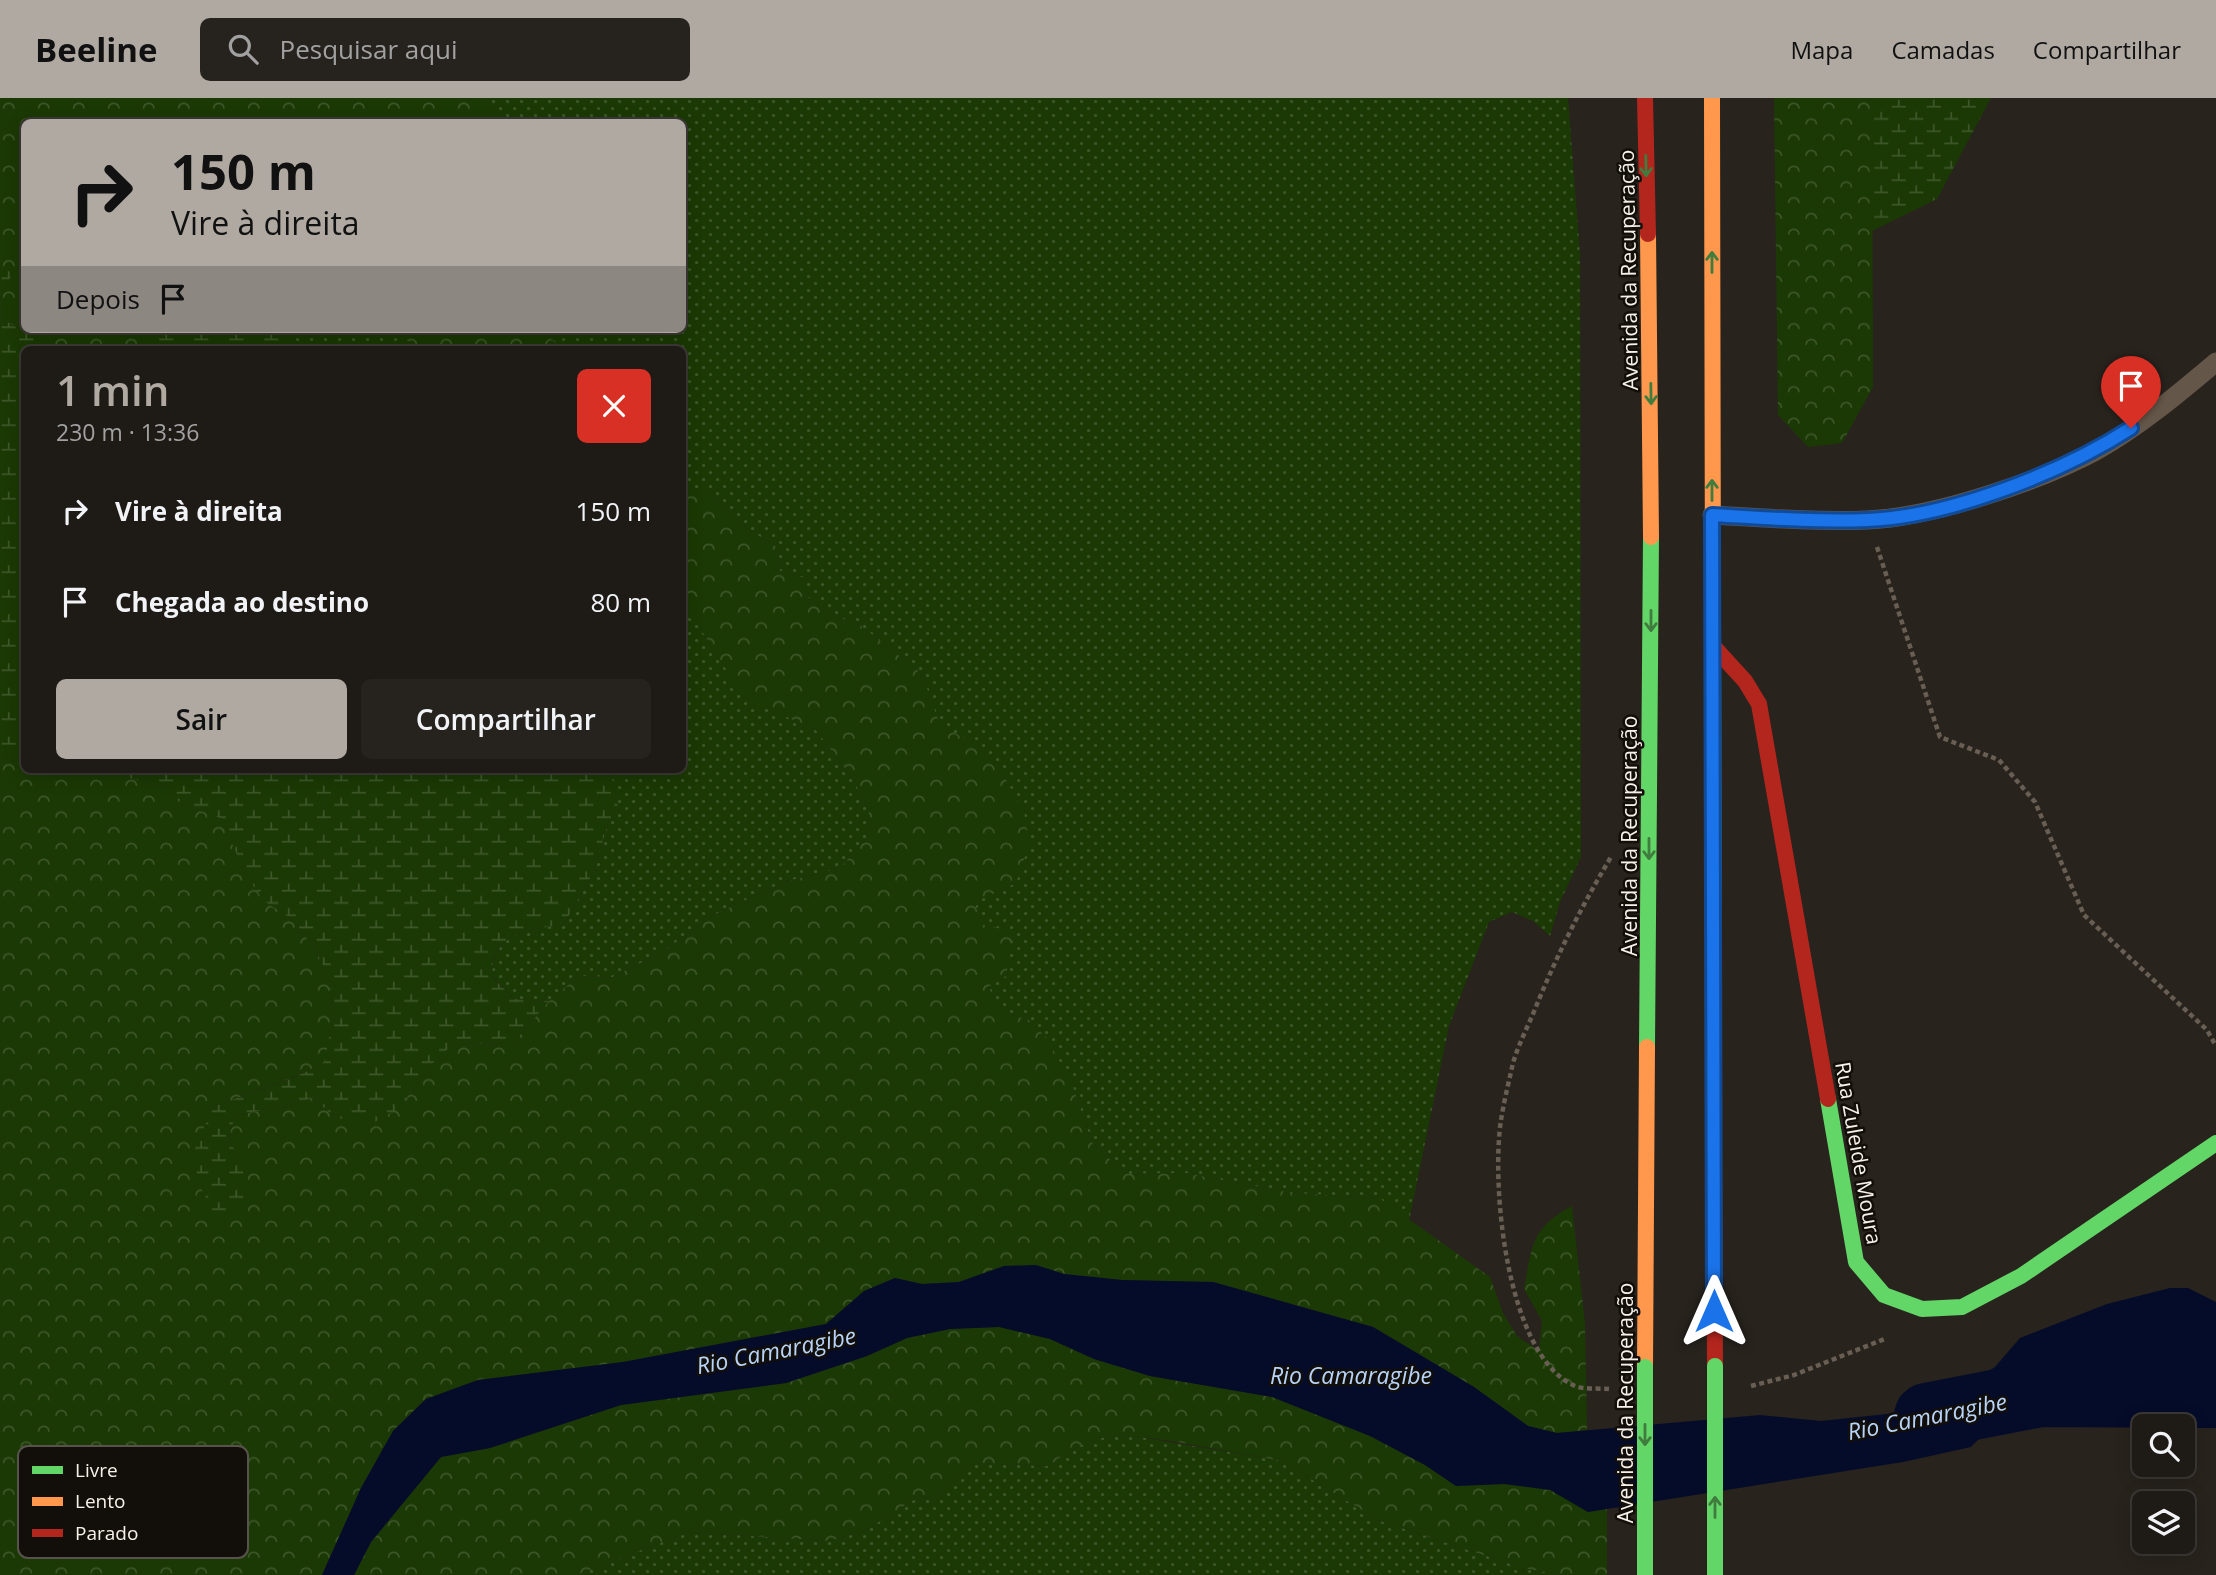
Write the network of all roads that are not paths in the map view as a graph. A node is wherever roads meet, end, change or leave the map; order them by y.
1 (1645, 98) edge
2 (1712, 98) edge
3 (2216, 362) edge
4 (1712, 515) junction
5 (1713, 646) junction
6 (2216, 1143) edge
7 (1645, 1575) edge
8 (1716, 1575) edge

1 -> 7 main road, Avenida da Recuperação, bridge
4 -> 2 main road
3 - 4 lane
4 - 5 main road
5 - 6 main road, Rua Zuleide Moura
8 -> 5 main road, bridge

